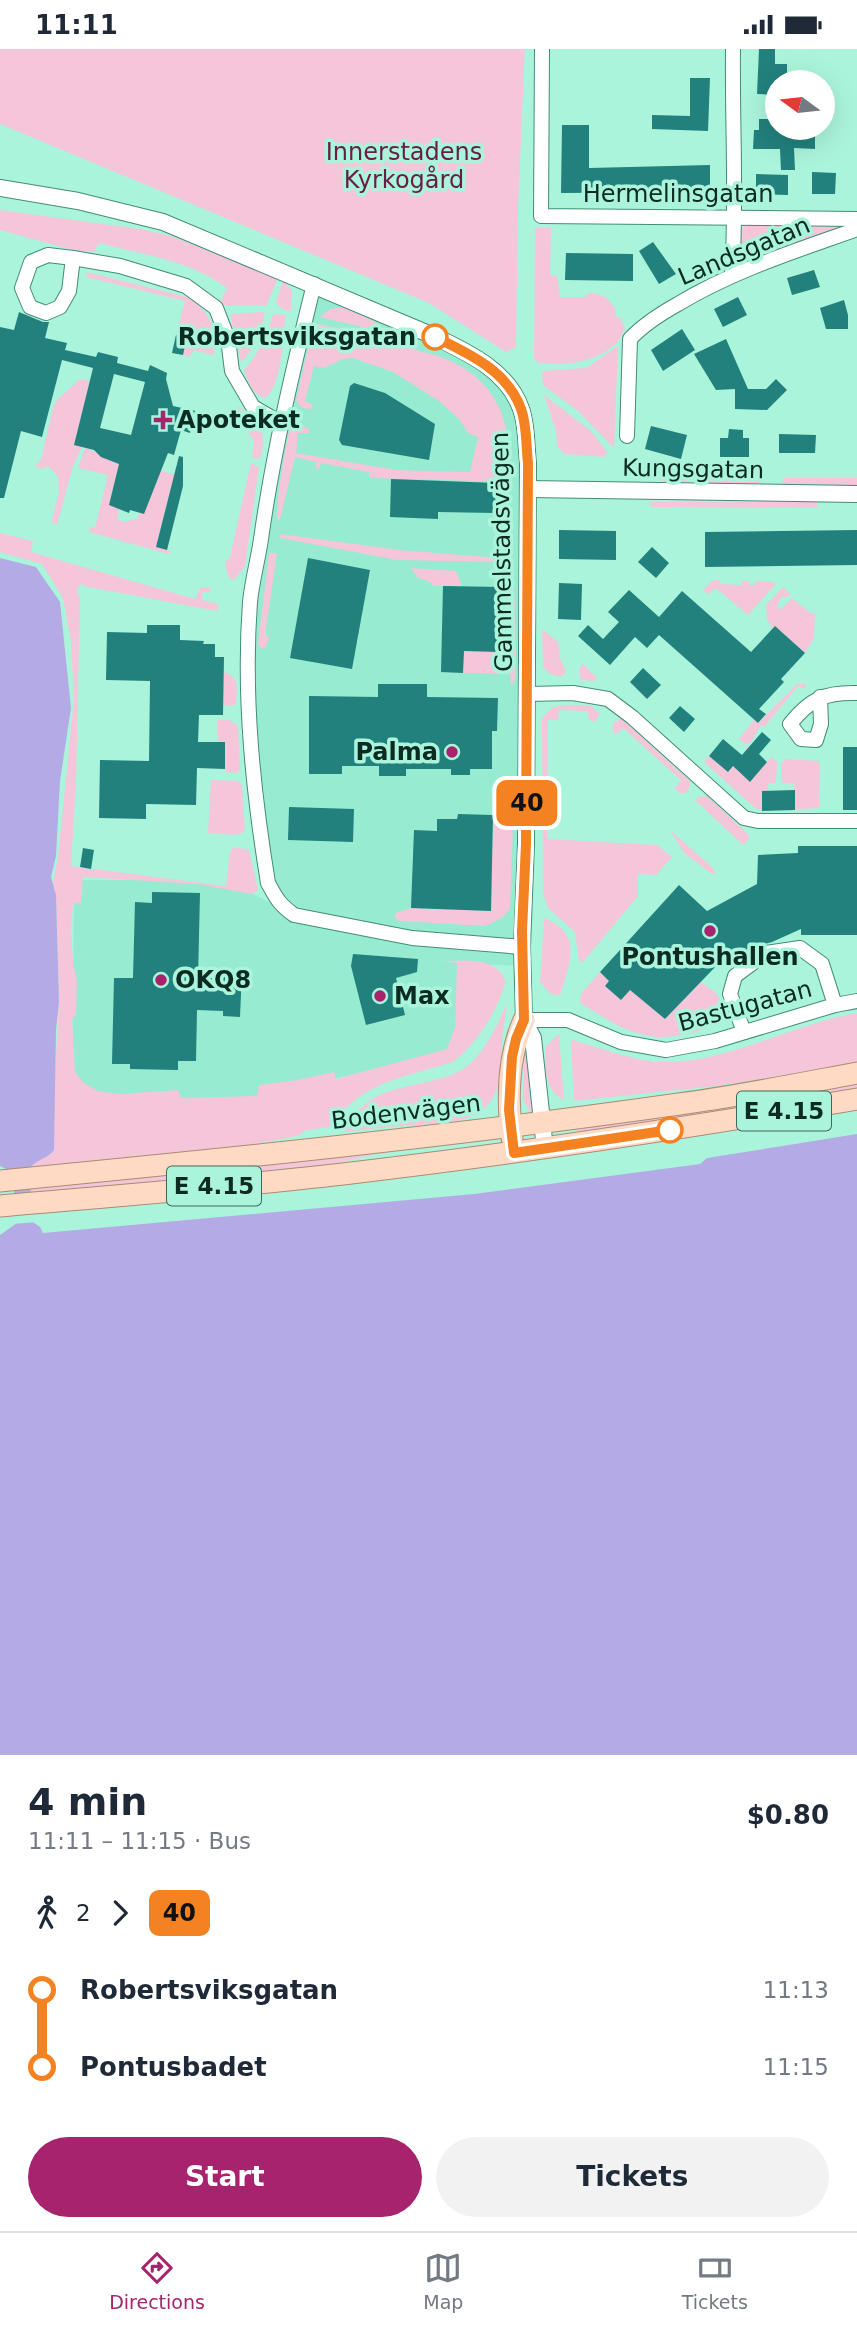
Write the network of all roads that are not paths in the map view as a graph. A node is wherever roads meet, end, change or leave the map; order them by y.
1 (542, 49) edge
2 (733, 49) edge
3 (0, 188) edge
4 (736, 217) junction
5 (857, 219) edge
6 (857, 229) edge
7 (72, 258) dead end
8 (732, 275) junction
9 (314, 284) junction
10 (281, 423) junction
11 (627, 436) dead end
12 (528, 489) junction
13 (857, 494) edge
14 (857, 693) edge
15 (527, 694) junction
16 (820, 697) dead end
17 (857, 821) edge
18 (522, 947) junction
19 (857, 1001) edge
20 (835, 1005) junction
21 (524, 1020) junction
22 (744, 1032) junction
23 (857, 1073) edge
24 (857, 1099) edge
25 (542, 1122) junction
26 (510, 1126) junction
27 (545, 1149) junction
28 (514, 1153) junction
29 (0, 1181) edge
30 (1, 1206) edge

1 - 4 street, Hermelinsgatan
2 - 4 street
3 - 9 street, Gammelstadsvägen
4 - 5 street, Hermelinsgatan
4 - 8 street
6 - 8 street, Landsgatan
7 - 10 street
8 - 11 street, Landsgatan
9 - 10 street
9 - 12 street, Gammelstadsvägen
10 - 18 street
12 - 13 street, Kungsgatan
12 - 15 street, Gammelstadsvägen
14 - 16 street
15 - 17 street
15 - 18 street, Gammelstadsvägen
18 - 21 street, Gammelstadsvägen
19 - 20 street, Bastugatan
20 - 22 street, Bastugatan
20 - 22 street
21 - 22 street, Bastugatan
21 - 25 street, Gammelstadsvägen
21 - 26 main road
23 - 25 main road, Bodenvägen / E 4.15
24 - 27 main road, E 4.15
25 - 26 main road, Bodenvägen / E 4.15
25 - 27 street, Gammelstadsvägen
26 - 28 main road
26 - 29 main road, Bodenvägen / E 4.15
27 - 28 main road, E 4.15
28 - 30 main road, E 4.15

